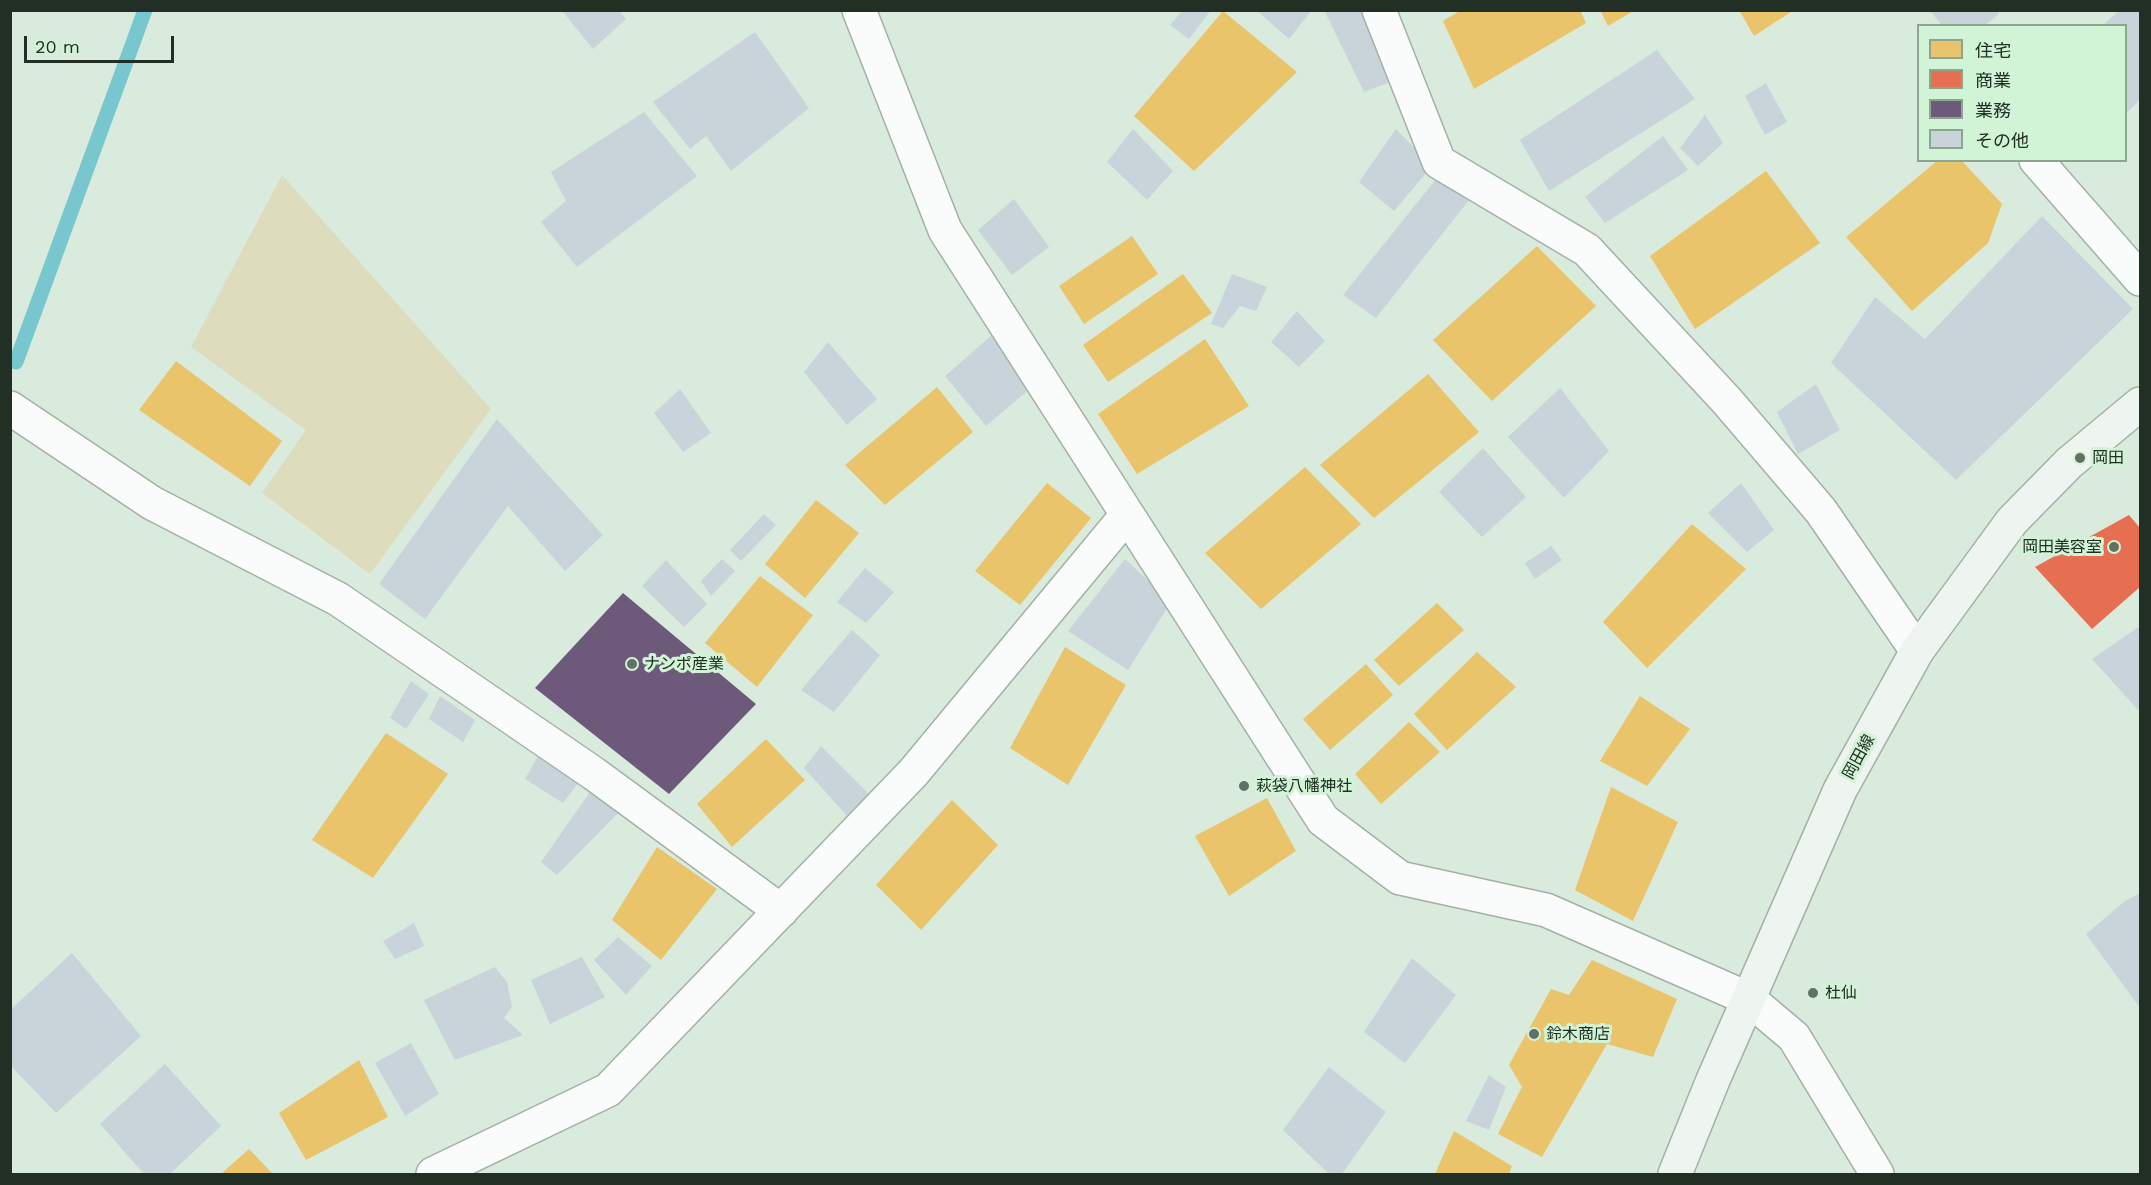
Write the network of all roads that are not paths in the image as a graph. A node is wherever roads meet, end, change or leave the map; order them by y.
1 (860, 10) edge
2 (1379, 10) edge
3 (2038, 162) edge
4 (2140, 279) edge
5 (2140, 406) edge
6 (10, 408) edge
7 (1127, 514) junction
8 (1917, 651) junction
9 (781, 910) junction
10 (1749, 999) junction
11 (433, 1174) edge
12 (1675, 1174) edge
13 (1877, 1174) edge

1 - 7 street
2 - 8 street
3 - 4 street
5 - 8 street, 岡田線
6 - 9 street
7 - 9 street
7 - 10 street
8 - 10 street, 岡田線
9 - 11 street
10 - 12 street, 岡田線
10 - 13 street

